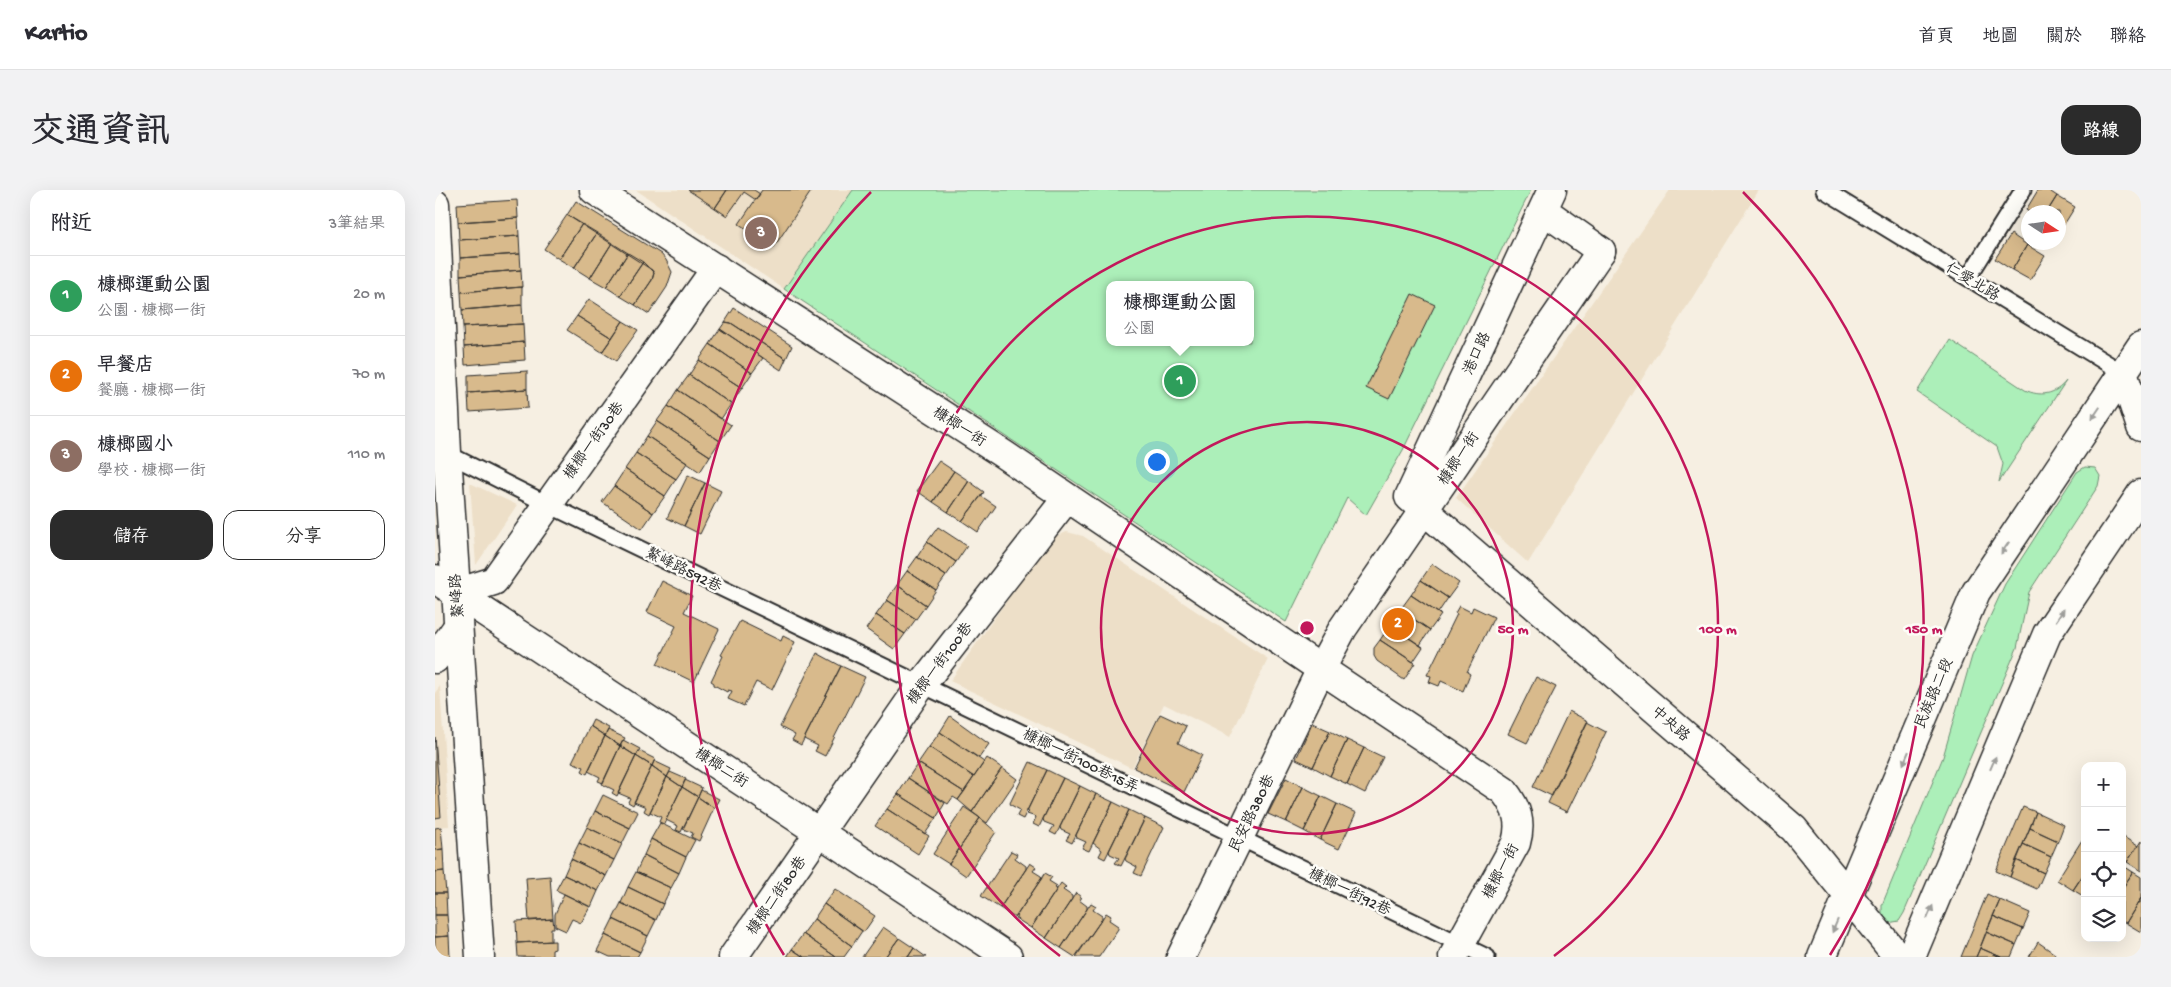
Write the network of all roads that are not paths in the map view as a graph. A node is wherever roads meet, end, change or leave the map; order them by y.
1 (595, 190) edge
2 (1824, 190) edge
3 (2023, 190) edge
4 (1547, 200) edge
5 (435, 204) edge
6 (716, 268) junction
7 (1968, 278) junction
8 (2141, 346) edge
9 (2132, 381) edge
10 (2141, 427) edge
11 (441, 450) edge
12 (2141, 494) edge
13 (1067, 498) junction
14 (547, 504) junction
15 (1424, 510) junction
16 (446, 586) edge
17 (459, 626) junction
18 (435, 659) edge
19 (1321, 669) junction
20 (922, 684) junction
21 (819, 832) junction
22 (1239, 837) junction
23 (1848, 895) junction
24 (1457, 951) edge
25 (480, 957) edge
26 (733, 957) edge
27 (1008, 957) edge
28 (1181, 957) edge
29 (1487, 957) edge
30 (1822, 957) edge
31 (1898, 957) edge
32 (1911, 957) edge

1 - 6 street, 槺榔一街
2 - 7 lane, 仁愛北路
3 - 7 lane
4 - 15 street, 港口路
4 - 15 street, 槺榔一街
5 - 11 street, 鰲峰路
6 - 13 street, 槺榔一街
6 - 14 street, 槺榔一街30巷
7 - 9 lane, 仁愛北路
8 - 9 street, 民族路二段
9 - 10 street
9 -> 23 street, 民族路二段
11 - 14 lane, 鰲峰路592巷
11 - 16 street, 鰲峰路
32 -> 12 street
13 - 19 street, 槺榔一街
13 - 20 street, 槺榔一街100巷
14 - 16 street, 槺榔一街30巷
14 - 20 lane, 鰲峰路592巷
15 - 19 street, 槺榔一街
15 - 23 street, 中央路
16 - 17 street, 鰲峰路
16 - 21 street, 槺榔二街
17 - 18 street
17 - 25 street, 鰲峰路
19 - 22 street, 民安路380巷
19 - 24 street, 槺榔一街
20 - 21 street, 槺榔一街100巷
20 - 22 lane, 槺榔一街100巷15弄
21 - 26 street, 槺榔二街80巷
21 - 27 street, 槺榔二街
22 - 24 lane, 槺榔一街92巷
22 - 28 street, 民安路380巷
23 -> 30 street, 民族路二段
23 - 31 street, 中央路
24 - 29 lane, 槺榔一街92巷

